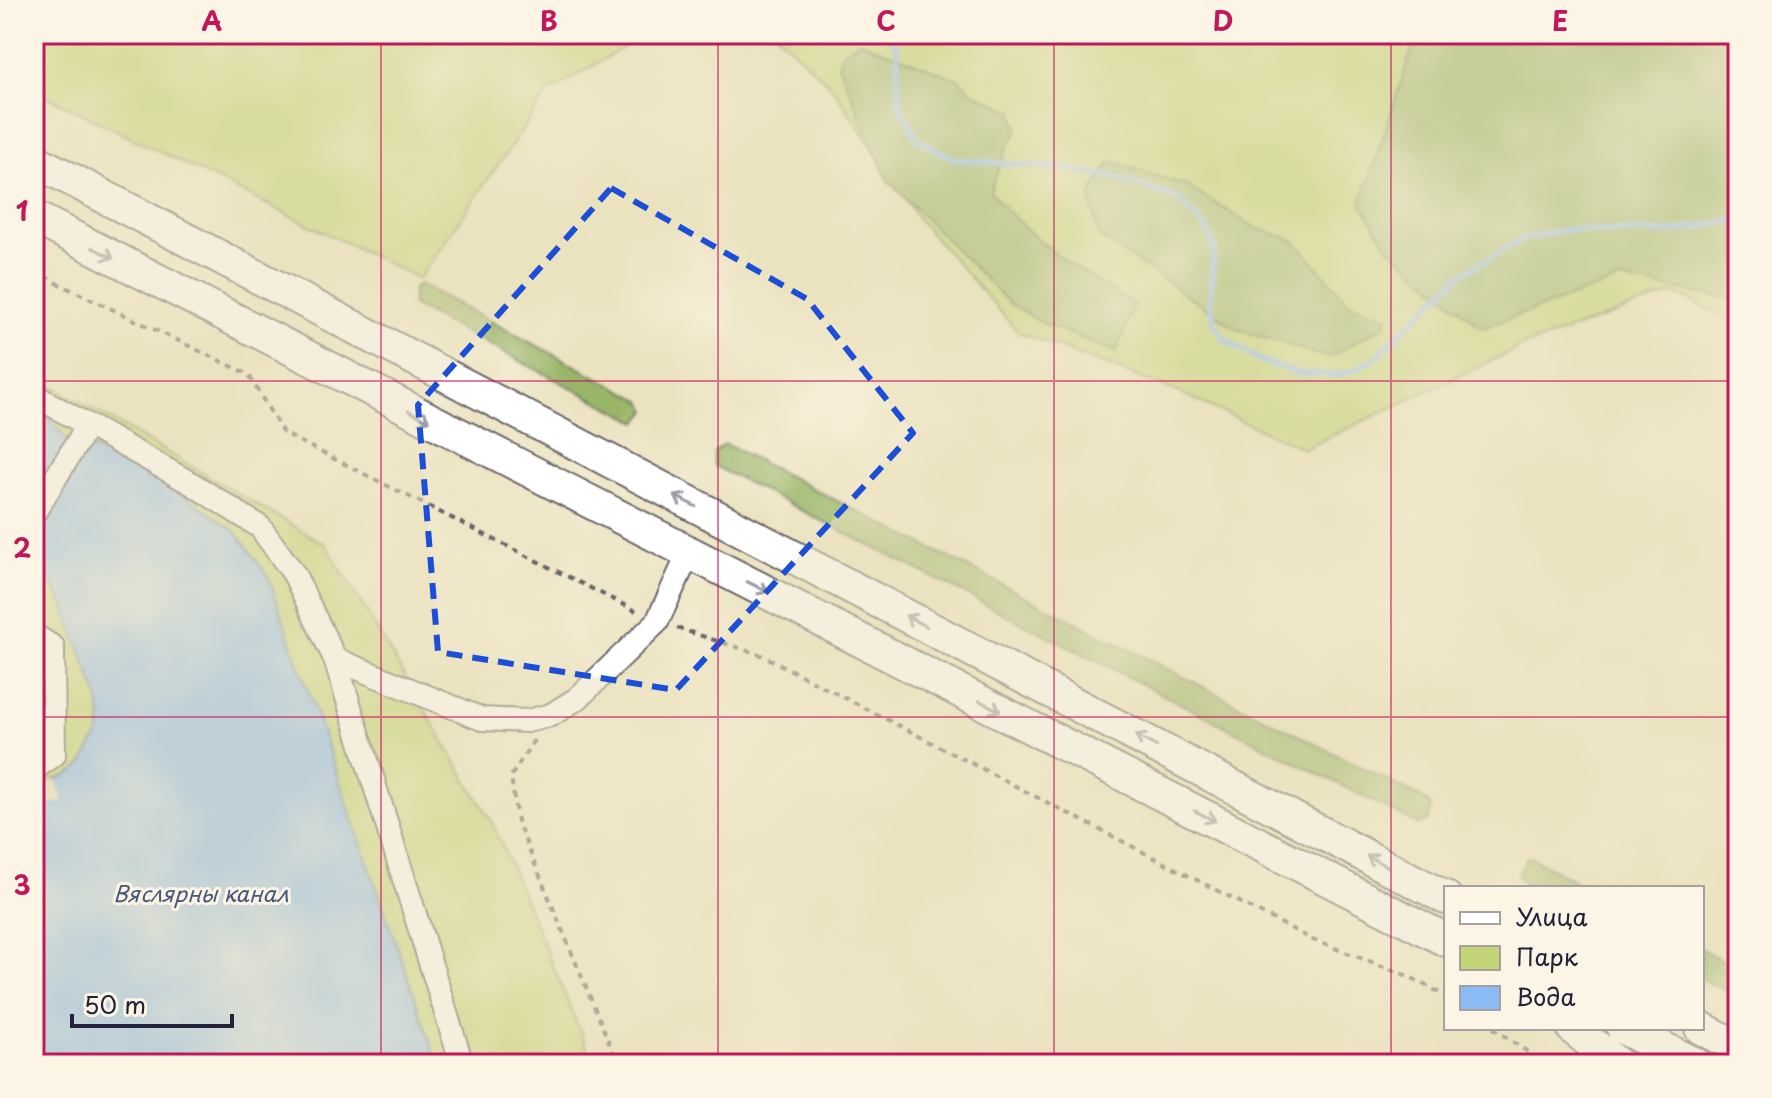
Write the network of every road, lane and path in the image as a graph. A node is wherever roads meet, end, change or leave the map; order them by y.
1 (34, 160) edge
2 (34, 217) edge
3 (34, 272) edge
4 (34, 395) edge
5 (87, 428) junction
6 (34, 513) edge
7 (689, 553) junction
8 (657, 622) junction
9 (34, 635) edge
10 (335, 659) junction
11 (34, 714) edge
12 (551, 715) junction
13 (35, 768) edge
14 (1444, 897) edge
15 (1441, 938) edge
16 (1444, 995) edge
17 (1496, 1030) edge
18 (1575, 1030) edge
19 (1627, 1030) edge
20 (1704, 1030) edge
21 (1738, 1047) edge
22 (462, 1064) edge
23 (618, 1064) edge
24 (1545, 1064) edge
25 (1617, 1064) edge
26 (1695, 1064) edge

14 -> 1 highway
2 -> 7 highway
3 - 8 path
4 - 5 lane
5 - 6 lane
5 - 10 lane
7 - 8 lane
7 -> 15 highway
8 - 12 lane
8 - 16 path
9 - 13 lane
10 - 12 lane
10 - 22 lane
11 - 13 lane
12 - 23 path
17 - 24 path
18 - 25 highway
19 - 26 highway
20 - 21 highway

